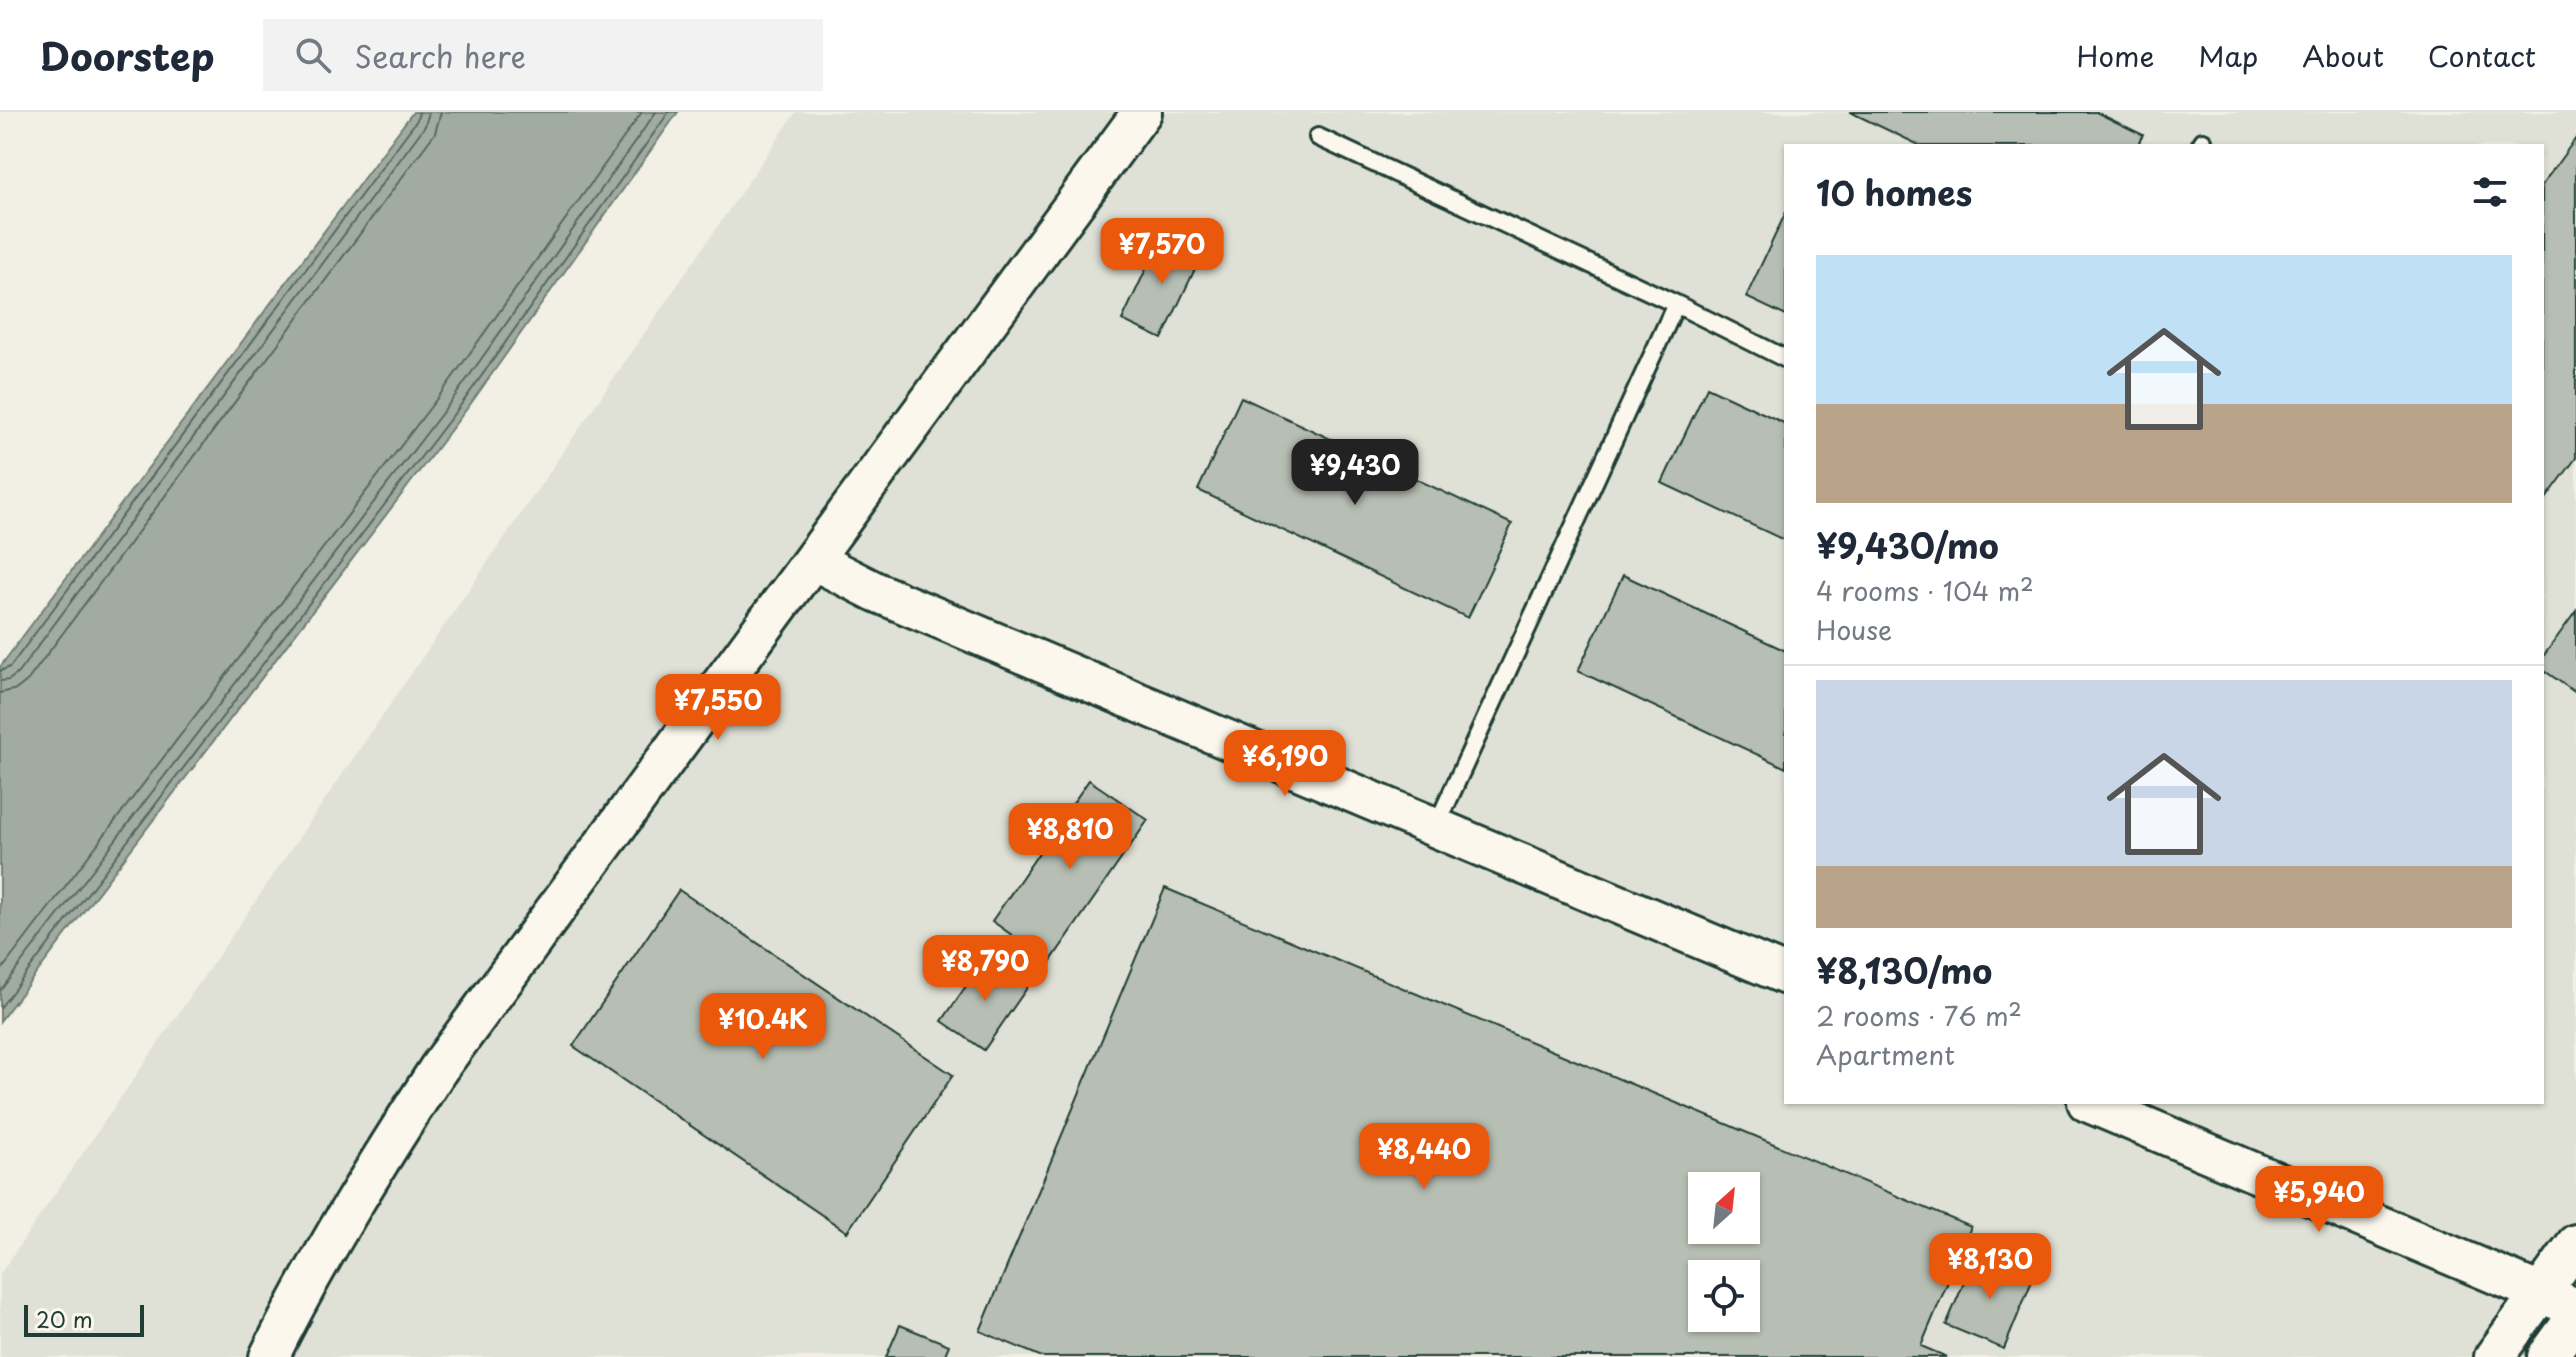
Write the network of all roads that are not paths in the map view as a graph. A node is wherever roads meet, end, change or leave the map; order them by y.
1 (1142, 112) edge
2 (1318, 137) dead end
3 (1676, 304) junction
4 (1784, 358) edge
5 (820, 549) junction
6 (1445, 807) junction
7 (1784, 950) edge
8 (1784, 974) edge
9 (2092, 1104) edge
10 (2149, 1104) edge
11 (2576, 1244) edge
12 (2557, 1284) edge
13 (2576, 1308) edge
14 (2576, 1317) edge
15 (269, 1357) edge
16 (2494, 1357) edge
17 (2547, 1357) edge

1 - 5 street
2 - 3 lane
3 - 4 lane
3 - 6 lane
5 - 6 street
5 - 8 street
5 - 15 street
6 - 7 street
9 - 12 street
10 - 12 street
11 - 12 street
12 - 13 street
12 - 16 street
14 - 17 street

